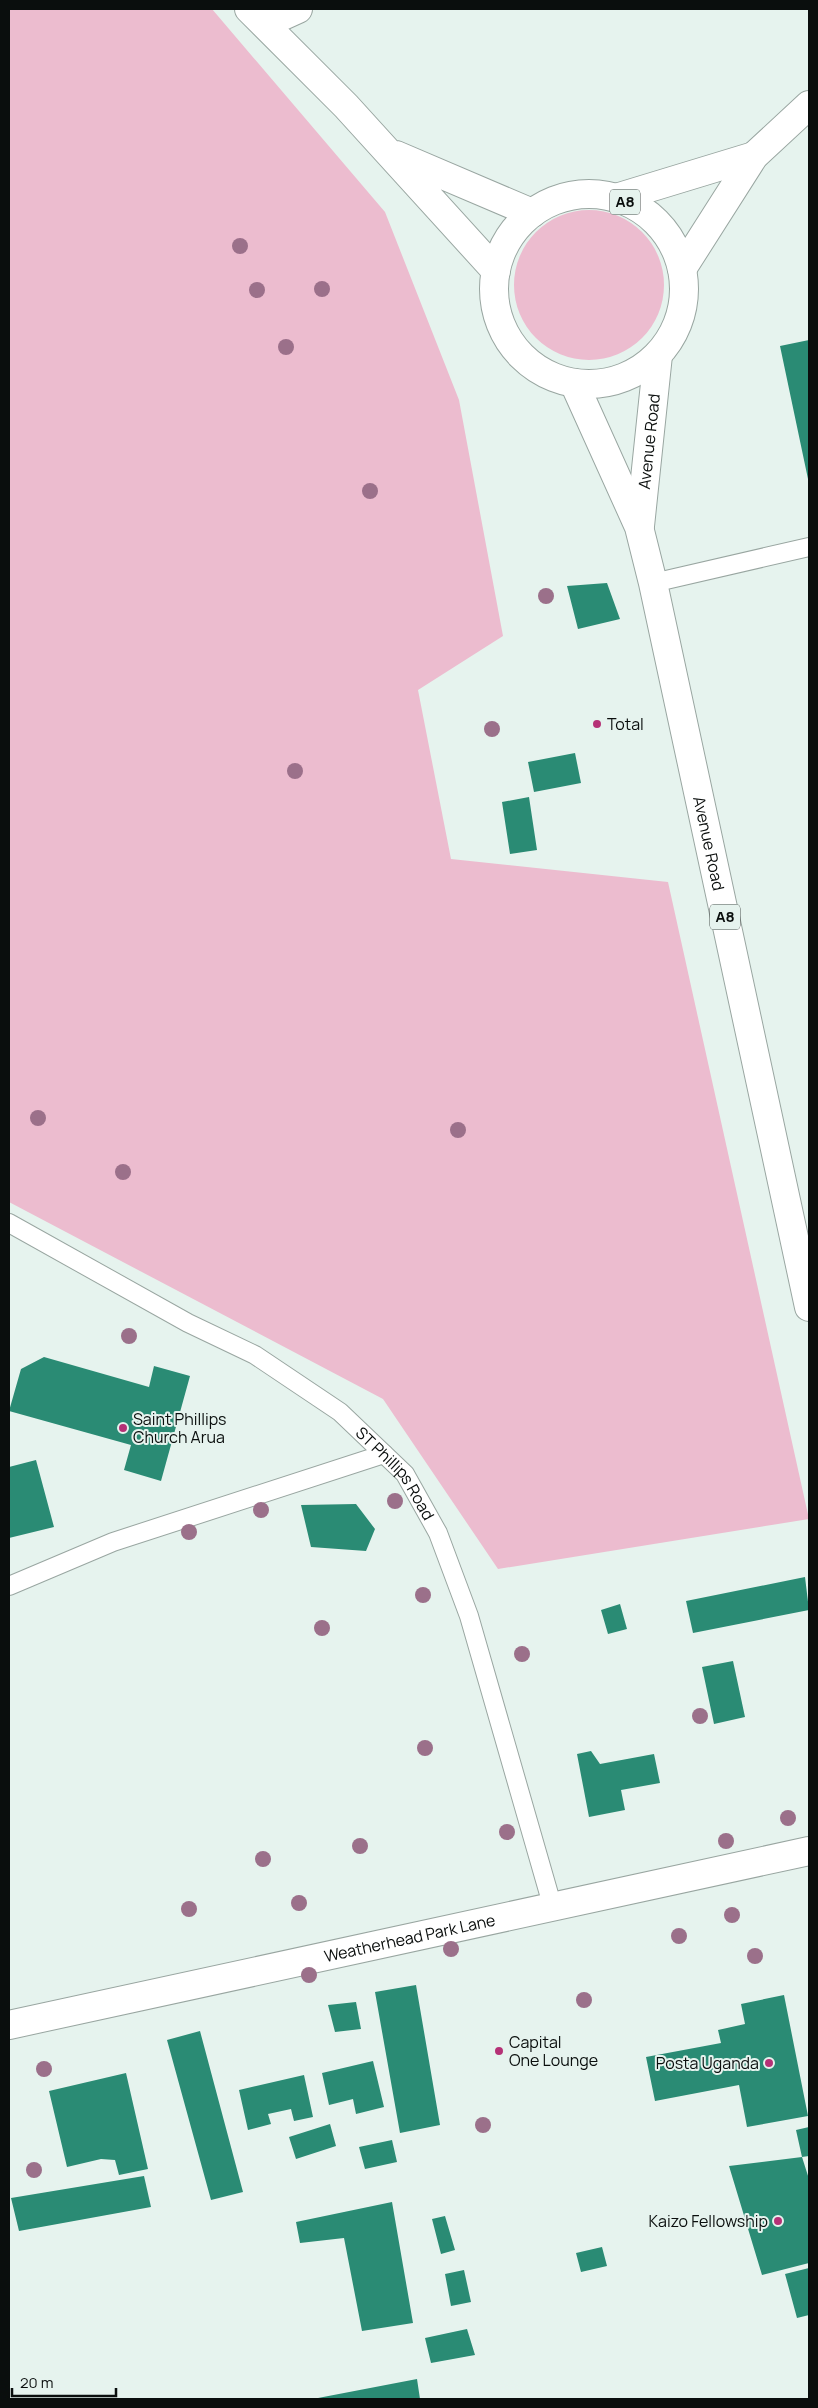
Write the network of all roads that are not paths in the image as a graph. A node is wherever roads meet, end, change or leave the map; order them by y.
1 (298, 9) edge
2 (257, 16) edge
3 (809, 105) edge
4 (388, 151) junction
5 (754, 156) junction
6 (616, 198) junction
7 (532, 213) junction
8 (682, 269) junction
9 (496, 271) junction
10 (658, 355) junction
11 (574, 383) junction
12 (639, 527) junction
13 (809, 547) edge
14 (653, 583) junction
15 (9, 1224) edge
16 (809, 1307) edge
17 (384, 1454) junction
18 (9, 1586) edge
19 (809, 1851) edge
20 (553, 1908) junction
21 (9, 2024) edge

1 - 2 main road
2 - 4 main road
3 - 5 main road
4 - 7 main road
4 - 9 main road
5 - 6 main road
5 - 8 main road
6 - 7 main road, A8
6 - 8 main road, A8
7 - 9 main road, A8
8 - 10 main road, A8
9 - 11 main road, A8
10 - 11 main road, A8
10 - 12 main road, Avenue Road / A8
11 - 12 main road, Avenue Road
12 - 14 main road, Avenue Road / A8
13 - 14 lane
14 - 16 main road, Avenue Road / A8
15 - 17 lane, ST Phillips Road
17 - 18 lane
17 - 20 lane, ST Phillips Road
19 - 20 main road, Weatherhead Park Lane
20 - 21 main road, Weatherhead Park Lane

